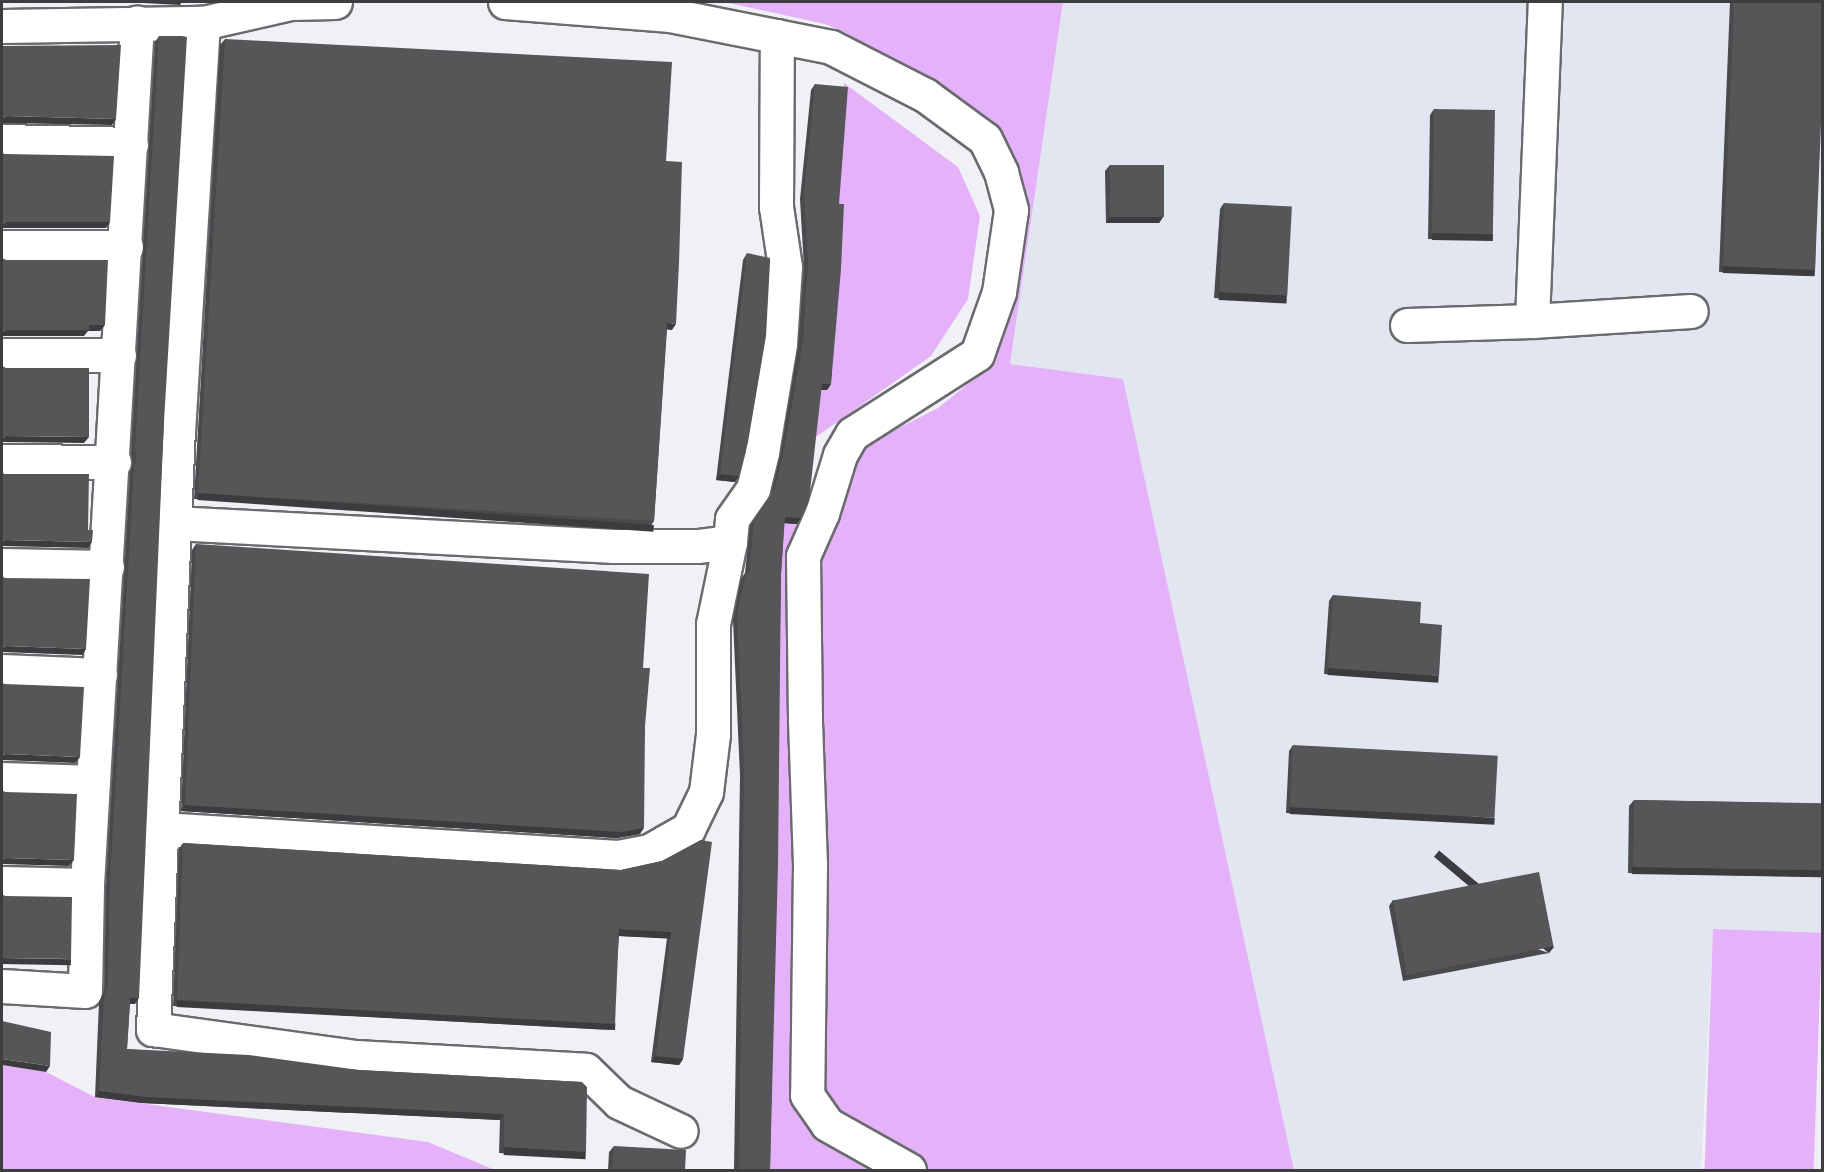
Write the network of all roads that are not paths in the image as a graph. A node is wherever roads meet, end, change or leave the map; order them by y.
1 (335, 2) edge
2 (505, 2) edge
3 (1545, 2) edge
4 (137, 22) junction
5 (203, 23) junction
6 (2, 26) edge
7 (777, 36) junction
8 (2, 141) edge
9 (131, 144) junction
10 (2, 247) edge
11 (126, 247) junction
12 (1691, 311) dead end
13 (1532, 321) junction
14 (1407, 325) dead end
15 (2, 355) edge
16 (118, 355) junction
17 (2, 461) edge
18 (114, 462) junction
19 (174, 523) junction
20 (730, 542) junction
21 (2, 566) edge
22 (106, 567) junction
23 (2, 671) edge
24 (100, 675) junction
25 (2, 779) edge
26 (93, 782) junction
27 (161, 829) junction
28 (2, 883) edge
29 (87, 885) junction
30 (2, 986) edge
31 (681, 1131) dead end
32 (909, 1170) edge

1 - 5 lane
2 - 7 lane
3 - 13 lane
4 - 5 lane
4 - 6 lane
4 - 9 lane
5 - 19 lane
7 - 20 lane
7 - 32 lane
8 - 9 lane
9 - 11 lane
10 - 11 lane
11 - 16 lane
12 - 13 lane
13 - 14 lane
15 - 16 lane
16 - 18 lane
17 - 18 lane
18 - 22 lane
19 - 20 lane
19 - 27 lane
20 - 27 lane
21 - 22 lane
22 - 24 lane
23 - 24 lane
24 - 26 lane
25 - 26 lane
26 - 29 lane
27 - 31 lane
28 - 29 lane
29 - 30 lane

